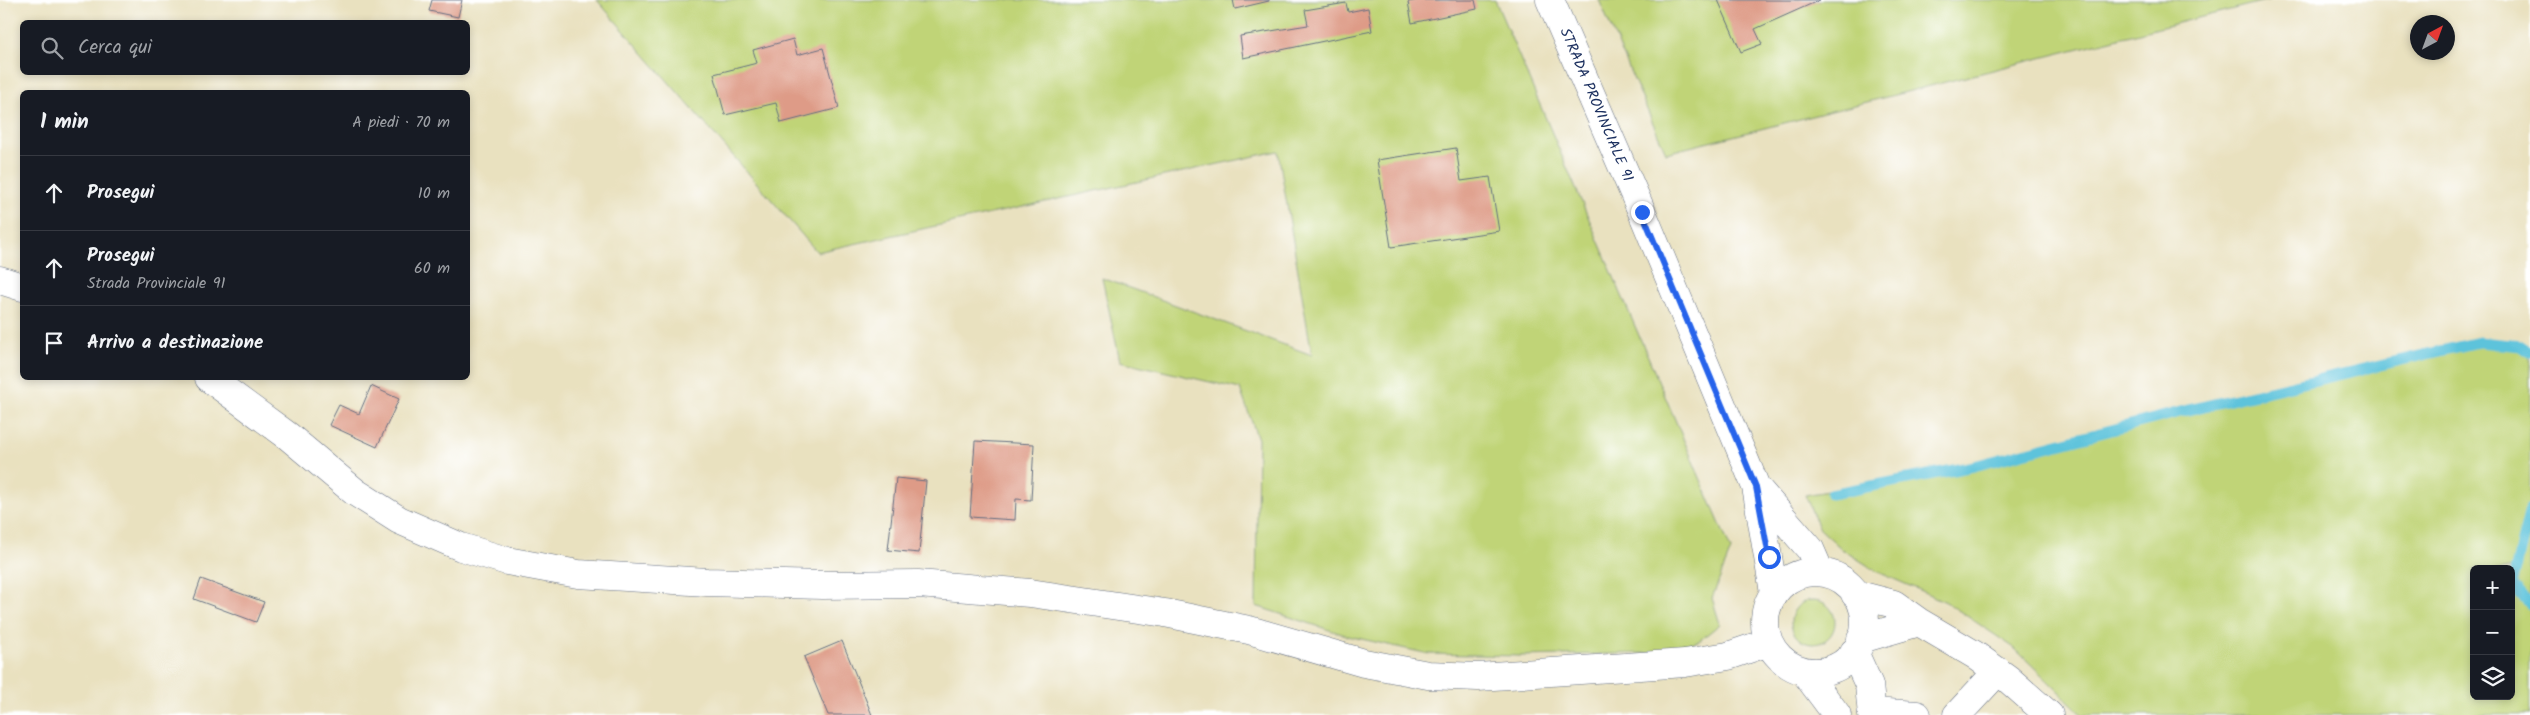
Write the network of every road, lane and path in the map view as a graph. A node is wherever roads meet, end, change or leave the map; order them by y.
1 (1550, 0) edge
2 (0, 280) edge
3 (20, 286) edge
4 (213, 380) edge
5 (1756, 487) junction
6 (1820, 572) junction
7 (1774, 592) junction
8 (1855, 594) junction
9 (1919, 622) junction
10 (1769, 642) junction
11 (1858, 645) junction
12 (1804, 671) junction
13 (1998, 672) junction
14 (1872, 714) edge
15 (1837, 715) edge
16 (1917, 715) edge
17 (1957, 715) edge
18 (2048, 715) edge

1 - 5 street, STRADA PROVINCIALE 91
2 - 3 street
4 - 10 street
5 - 6 street
5 - 7 street
6 - 7 street
6 - 8 street
7 - 10 street
8 - 9 street
8 - 11 street
9 - 11 street
9 - 13 street
10 - 12 street
11 - 12 street
11 - 14 street
12 - 15 street
13 - 17 street
13 - 18 street
14 - 16 street

